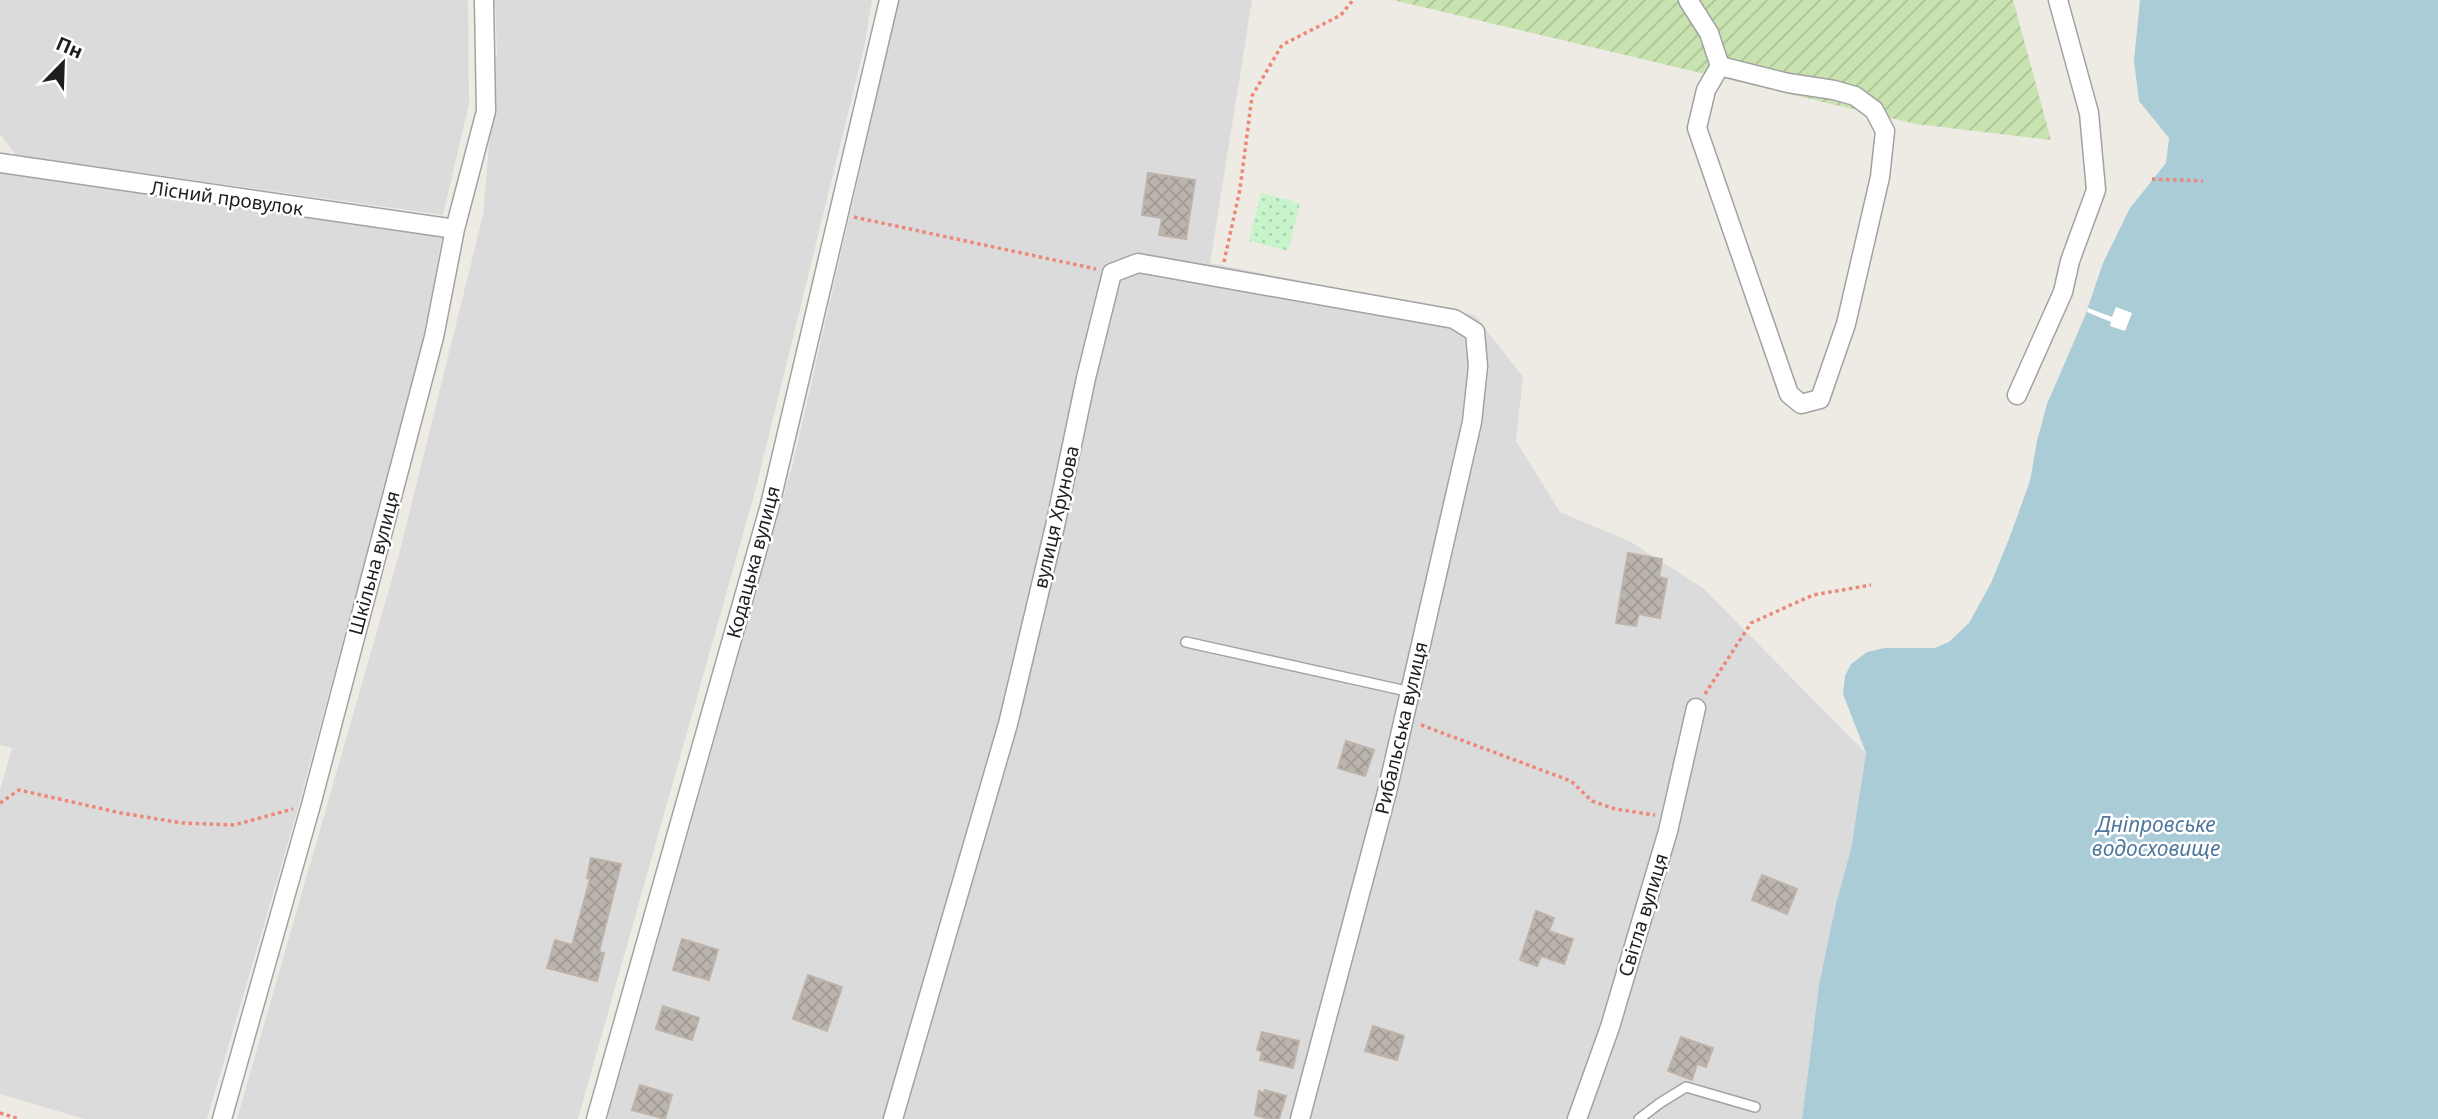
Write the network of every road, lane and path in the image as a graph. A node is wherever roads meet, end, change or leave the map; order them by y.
1 (484, 0) edge
2 (889, 0) edge
3 (1353, 0) edge
4 (1688, 0) edge
5 (2058, 0) edge
6 (1720, 66) junction
7 (0, 163) edge
8 (2152, 179) dead end
9 (2203, 181) dead end
10 (839, 214) junction
11 (455, 229) junction
12 (1112, 273) junction
13 (1221, 278) junction
14 (2017, 395) dead end
15 (1871, 586) dead end
16 (1185, 642) dead end
17 (1411, 692) junction
18 (1696, 708) joint
19 (1405, 719) junction
20 (0, 803) edge
21 (311, 804) junction
22 (1671, 819) junction
23 (1755, 1107) dead end
24 (0, 1113) edge
25 (19, 1119) edge
26 (222, 1119) edge
27 (596, 1119) edge
28 (893, 1119) edge
29 (1300, 1119) edge
30 (1577, 1119) edge
31 (1639, 1119) edge

1 - 11 street, Шкільна вулиця
2 - 10 street, Кодацька вулиця
3 - 13 path
4 - 6 street
5 - 14 street
6 - 6 street
7 - 11 street, Лісний провулок
8 - 9 path
10 - 12 path
10 - 27 street, Кодацька вулиця
11 - 21 street, Шкільна вулиця
12 - 13 street
12 - 28 street, вулиця Хрунова
13 - 17 street, Рибальська вулиця
15 - 18 path
16 - 17 lane
17 - 19 street, Рибальська вулиця
18 - 22 street, Світла вулиця
19 - 22 path
19 - 29 street, Рибальська вулиця
20 - 21 path
21 - 26 street, Шкільна вулиця
22 - 30 street, Світла вулиця
23 - 31 lane
24 - 25 path

